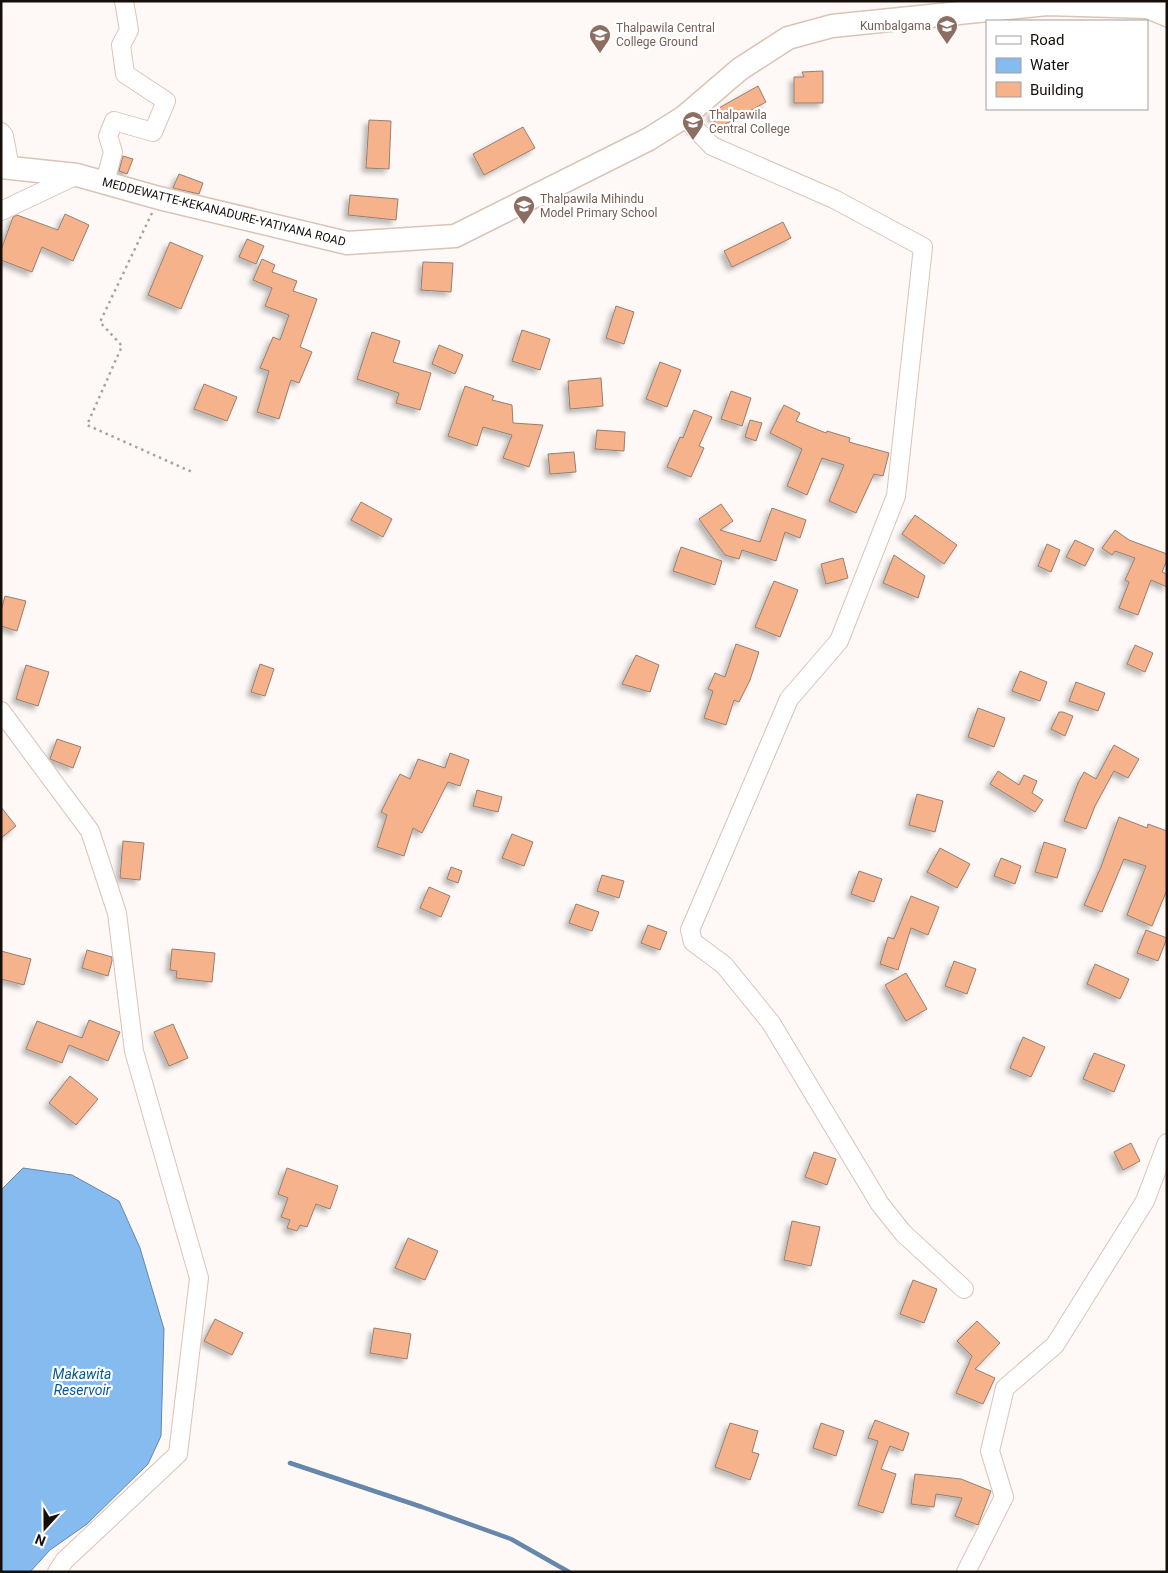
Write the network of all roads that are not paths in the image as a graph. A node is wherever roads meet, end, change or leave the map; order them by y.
1 (124, 1) edge
2 (947, 8) edge
3 (1167, 15) edge
4 (684, 117) junction
5 (1, 132) edge
6 (6, 168) edge
7 (77, 175) junction
8 (105, 182) junction
9 (1, 212) edge
10 (1, 711) edge
11 (1167, 1143) edge
12 (964, 1289) dead end
13 (57, 1572) edge
14 (966, 1572) edge

1 - 8 street
2 - 3 main road, MEDDEWATTE-KEKANADURE-YATIYANA ROAD
2 - 4 main road, MEDDEWATTE-KEKANADURE-YATIYANA ROAD
4 - 8 main road, MEDDEWATTE-KEKANADURE-YATIYANA ROAD
4 - 12 street
5 - 6 street
6 - 7 main road, MEDDEWATTE-KEKANADURE-YATIYANA ROAD
7 - 8 main road, MEDDEWATTE-KEKANADURE-YATIYANA ROAD
7 - 9 street
10 - 13 street
11 - 14 street

